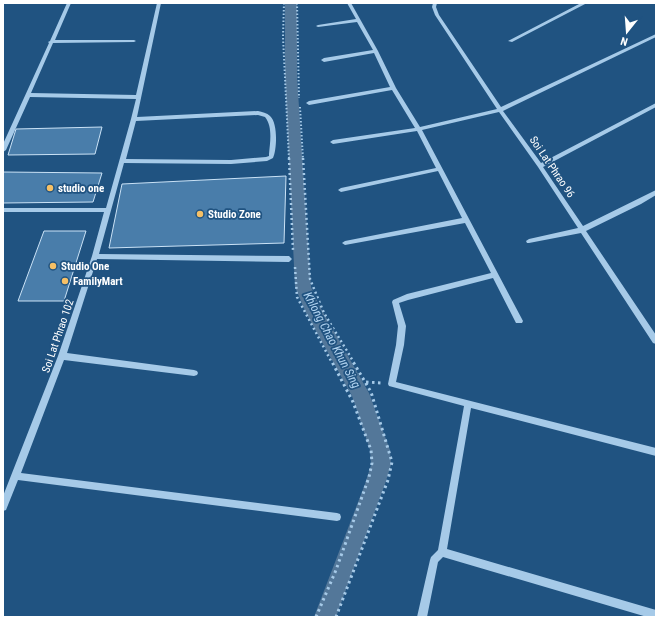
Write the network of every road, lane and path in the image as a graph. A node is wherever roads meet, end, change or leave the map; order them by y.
1 (69, 3) edge
2 (159, 3) edge
3 (284, 3) edge
4 (296, 3) edge
5 (350, 3) edge
6 (435, 3) edge
7 (585, 3) edge
8 (359, 20) junction
9 (318, 26) dead end
10 (656, 35) edge
11 (134, 41) dead end
12 (510, 41) dead end
13 (50, 42) junction
14 (376, 51) junction
15 (324, 60) dead end
16 (393, 88) junction
17 (27, 96) junction
18 (138, 97) junction
19 (309, 103) dead end
20 (656, 105) edge
21 (500, 110) junction
22 (134, 119) junction
23 (419, 129) junction
24 (333, 142) dead end
25 (3, 150) edge
26 (122, 161) junction
27 (540, 166) junction
28 (439, 169) junction
29 (341, 190) dead end
30 (656, 192) edge
31 (3, 210) edge
32 (108, 210) junction
33 (466, 220) junction
34 (582, 230) junction
35 (529, 241) dead end
36 (345, 243) dead end
37 (95, 256) junction
38 (292, 258) junction
39 (495, 275) junction
40 (519, 321) dead end
41 (656, 341) edge
42 (62, 356) junction
43 (194, 373) dead end
44 (468, 404) junction
45 (656, 452) edge
46 (15, 476) junction
47 (3, 507) edge
48 (336, 518) dead end
49 (442, 552) junction
50 (656, 615) edge
51 (316, 617) edge
52 (336, 617) edge
53 (422, 617) edge

1 - 13 street
2 - 18 street, Soi Lat Phrao 102
3 - 38 path
4 - 52 path
5 - 8 street
6 - 21 street, Soi Lat Phrao 96
7 - 12 street
8 - 9 street
8 - 14 street
10 - 21 street
11 - 13 street
13 - 17 street
14 - 15 street
14 - 16 street
16 - 19 street
16 - 23 street
17 - 18 street
17 - 25 street
18 - 22 street, Soi Lat Phrao 102
20 - 27 street
21 - 23 street
21 - 27 street, Soi Lat Phrao 96
22 - 26 street, Soi Lat Phrao 102
22 - 26 street
23 - 24 street
23 - 28 street
26 - 32 street, Soi Lat Phrao 102
27 - 34 street, Soi Lat Phrao 96
28 - 29 street
28 - 33 street
30 - 34 street
31 - 32 street
32 - 37 street, Soi Lat Phrao 102
33 - 36 street
33 - 39 street
34 - 35 street
34 - 41 street, Soi Lat Phrao 96
37 - 38 street
37 - 42 street, Soi Lat Phrao 102
38 - 51 path
39 - 40 street
39 - 44 street
42 - 43 street
42 - 46 street, Soi Lat Phrao 102
44 - 45 street
44 - 49 street
46 - 47 street, Soi Lat Phrao 102
46 - 48 street
49 - 50 street
49 - 53 street

